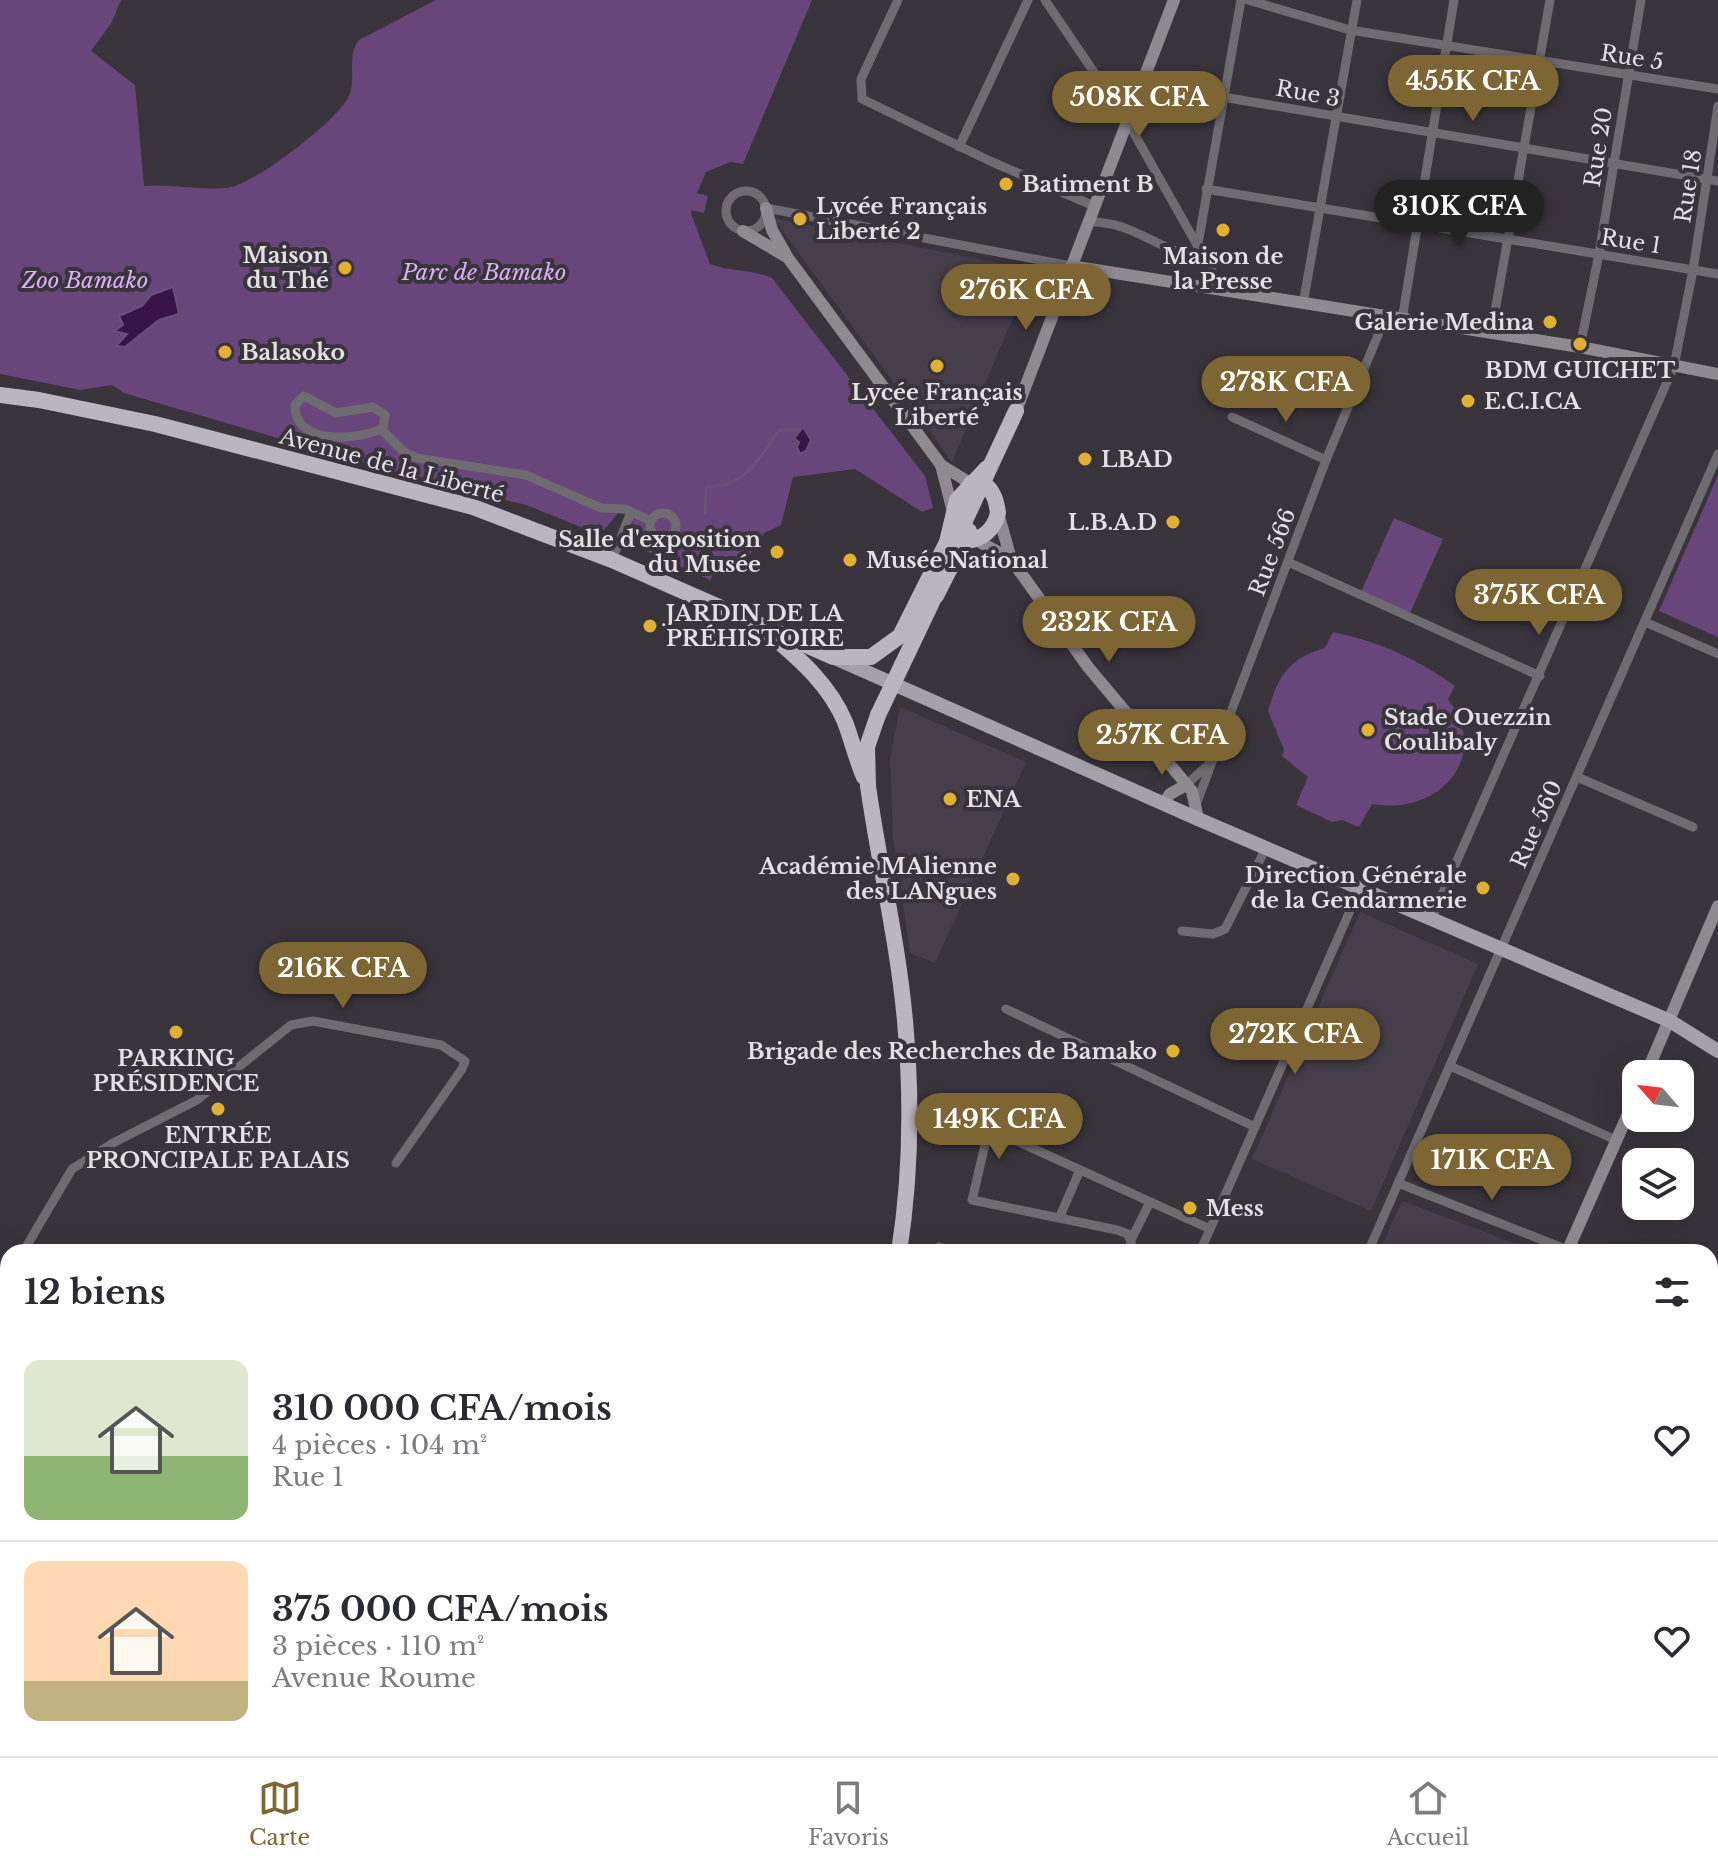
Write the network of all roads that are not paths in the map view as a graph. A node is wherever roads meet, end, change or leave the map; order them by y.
1 (898, 0) edge
2 (1028, 0) edge
3 (1045, 0) edge
4 (1174, 0) edge
5 (1241, 0) edge
6 (1248, 0) edge
7 (1357, 0) edge
8 (1454, 0) edge
9 (1550, 0) edge
10 (1641, 0) edge
11 (1350, 30) junction
12 (1445, 45) junction
13 (1539, 60) junction
14 (1629, 75) junction
15 (1718, 89) edge
16 (1223, 97) junction
17 (1718, 106) edge
18 (1338, 117) junction
19 (1127, 121) junction
20 (1432, 133) junction
21 (959, 147) junction
22 (1524, 148) junction
23 (1614, 164) junction
24 (1707, 179) junction
25 (1718, 181) edge
26 (1206, 189) junction
27 (1094, 206) junction
28 (766, 208) junction
29 (1322, 208) junction
30 (1087, 222) junction
31 (1419, 224) junction
32 (743, 231) junction
33 (1507, 239) junction
34 (1198, 244) junction
35 (1599, 254) junction
36 (1203, 256) junction
37 (788, 258) junction
38 (1071, 266) junction
39 (1693, 270) junction
40 (1107, 271) junction
41 (1718, 274) edge
42 (1226, 289) junction
43 (1062, 290) junction
44 (1303, 304) junction
45 (1386, 316) junction
46 (1402, 320) junction
47 (1491, 334) junction
48 (1580, 347) junction
49 (1674, 366) junction
50 (1718, 374) edge
51 (0, 395) edge
52 (1016, 411) joint
53 (1232, 417) dead end
54 (383, 430) junction
55 (1718, 454) edge
56 (1326, 460) junction
57 (941, 465) junction
58 (982, 480) junction
59 (631, 512) junction
60 (998, 513) junction
61 (954, 515) junction
62 (651, 521) dead end
63 (967, 538) junction
64 (1011, 559) junction
65 (612, 560) junction
66 (1288, 562) junction
67 (1645, 622) junction
68 (758, 624) junction
69 (1718, 654) edge
70 (833, 657) junction
71 (1540, 676) junction
72 (1212, 761) junction
73 (1577, 777) junction
74 (1186, 785) junction
75 (868, 786) junction
76 (1164, 802) junction
77 (1197, 802) junction
78 (1198, 819) junction
79 (1693, 827) dead end
80 (1266, 848) junction
81 (1360, 888) junction
82 (1718, 906) edge
83 (1431, 920) junction
84 (1182, 931) dead end
85 (1500, 949) junction
86 (1006, 1009) dead end
87 (1670, 1021) junction
88 (1718, 1051) edge
89 (1652, 1060) edge
90 (1450, 1066) junction
91 (966, 1118) dead end
92 (1255, 1127) junction
93 (1622, 1127) edge
94 (989, 1128) junction
95 (1616, 1140) junction
96 (396, 1163) dead end
97 (1080, 1170) junction
98 (1398, 1183) junction
99 (1150, 1202) junction
100 (1060, 1216) junction
101 (1210, 1229) junction
102 (1131, 1240) junction
103 (28, 1244) edge
104 (900, 1244) edge
105 (1132, 1244) edge
106 (1203, 1244) edge
107 (1371, 1244) edge
108 (1551, 1244) edge
109 (1572, 1244) edge

1 - 21 street
2 - 21 street
3 - 19 street
4 - 19 street
5 - 16 street
6 - 11 street, Rue 5
7 - 11 street
8 - 12 street
9 - 13 street
10 - 14 street, Rue 20
11 - 12 street, Rue 5
11 - 18 street
12 - 13 street, Rue 5
12 - 20 street
13 - 14 street, Rue 5
13 - 22 street
14 - 15 street, Rue 5
14 - 23 street, Rue 20
16 - 18 street, Rue 3
16 - 26 street
17 - 24 street, Rue 18
18 - 20 street, Rue 3
18 - 29 street
19 - 27 street
19 - 34 street
20 - 22 street, Rue 3
20 - 31 street
21 - 27 street
22 - 23 street, Rue 3
22 - 33 street
23 - 24 street, Rue 3
23 - 35 street, Rue 20
24 - 25 street, Rue 3
24 - 39 street, Rue 18
26 - 29 street, Rue 1
26 - 34 street
27 - 30 street
28 - 32 street
28 - 32 street
28 - 37 street
28 - 38 street
29 - 31 street, Rue 1
29 - 44 street
30 - 36 street
30 - 38 street
31 - 33 street, Rue 1
31 - 46 street
32 - 37 street
33 - 35 street, Rue 1
33 - 47 street
34 - 36 street
35 - 39 street, Rue 1
35 - 48 street, Rue 20
36 - 42 street
37 - 57 street
38 - 40 street
38 - 43 street
39 - 41 street, Rue 1
39 - 49 street, Rue 18
40 - 42 street
40 - 43 street
42 - 44 street
43 - 52 street
44 - 45 street
45 - 46 street
45 - 56 street, Rue 566
46 - 47 street
47 - 48 street
48 - 49 street
49 - 50 street
49 - 71 street, Rue 18
51 - 65 highway, Avenue de la Liberté
52 - 58 highway
53 - 56 street
54 - 54 street
54 - 59 street
55 - 67 street, Rue 560
56 - 66 street, Rue 566
57 - 58 street
57 - 61 street
58 - 60 highway
58 - 61 highway
58 - 63 highway
59 - 62 street
59 - 65 street
60 - 63 highway
60 - 64 street
61 - 63 street
61 - 70 highway
63 - 64 street
63 - 75 highway, bridge
64 - 74 street
65 - 68 highway, Avenue de la Liberté
66 - 71 street
66 - 72 street, Rue 566
67 - 69 street
67 - 73 street, Rue 560
68 - 70 highway
68 - 75 highway
70 - 76 main road
71 - 83 street, Rue 18
72 - 74 street
72 - 77 street, Rue 566
73 - 79 street
73 - 85 street, Rue 560
74 - 76 street
74 - 77 street
75 - 104 highway
76 - 78 main road
77 - 78 street
78 - 80 main road
80 - 81 main road
80 - 84 street
81 - 83 main road
81 - 92 street
82 - 87 street
83 - 85 main road
85 - 87 main road
85 - 90 street, Rue 560
86 - 92 street
87 - 88 main road
87 - 89 street
90 - 95 street
90 - 98 street, Rue 560
91 - 94 street
92 - 101 street
93 - 95 street
94 - 97 street
94 - 100 street
95 - 109 street
96 - 103 street
97 - 99 street
97 - 100 street
98 - 107 street, Rue 560
98 - 108 street
99 - 101 street
99 - 102 street
100 - 102 street
101 - 106 street
102 - 105 street

